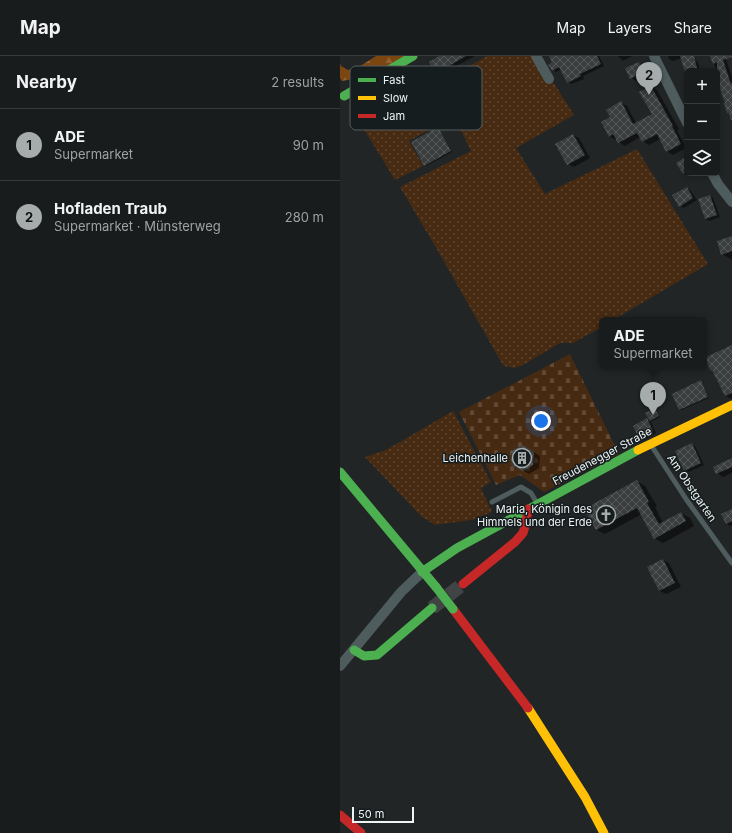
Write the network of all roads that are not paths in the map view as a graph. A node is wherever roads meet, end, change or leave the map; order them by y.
1 (413, 56) edge
2 (536, 56) edge
3 (654, 56) edge
4 (396, 66) edge
5 (549, 79) dead end
6 (350, 93) edge
7 (344, 96) dead end
8 (684, 117) edge
9 (714, 176) edge
10 (732, 202) edge
11 (732, 404) edge
12 (650, 444) junction
13 (340, 472) edge
14 (492, 502) dead end
15 (538, 504) junction
16 (528, 509) junction
17 (732, 563) edge
18 (422, 572) junction
19 (463, 584) tunnel mouth
20 (432, 608) tunnel mouth
21 (354, 650) junction
22 (340, 666) edge
23 (340, 815) edge
24 (361, 833) edge
25 (604, 833) edge

1 - 4 main road
2 - 5 street
3 - 8 street
6 - 7 main road
9 - 10 street
11 - 12 main road, Freudenegger Straße
12 - 15 main road, Freudenegger Straße
12 - 17 lane, Am Obstgarten
13 - 18 main road
14 - 15 lane
15 - 16 main road, Freudenegger Straße
16 - 18 main road, Freudenegger Straße
16 - 19 main road
18 - 21 street, Freudenegger Straße
18 - 25 main road, bridge
20 - 21 main road
21 - 22 street, Freudenegger Straße
23 - 24 main road

